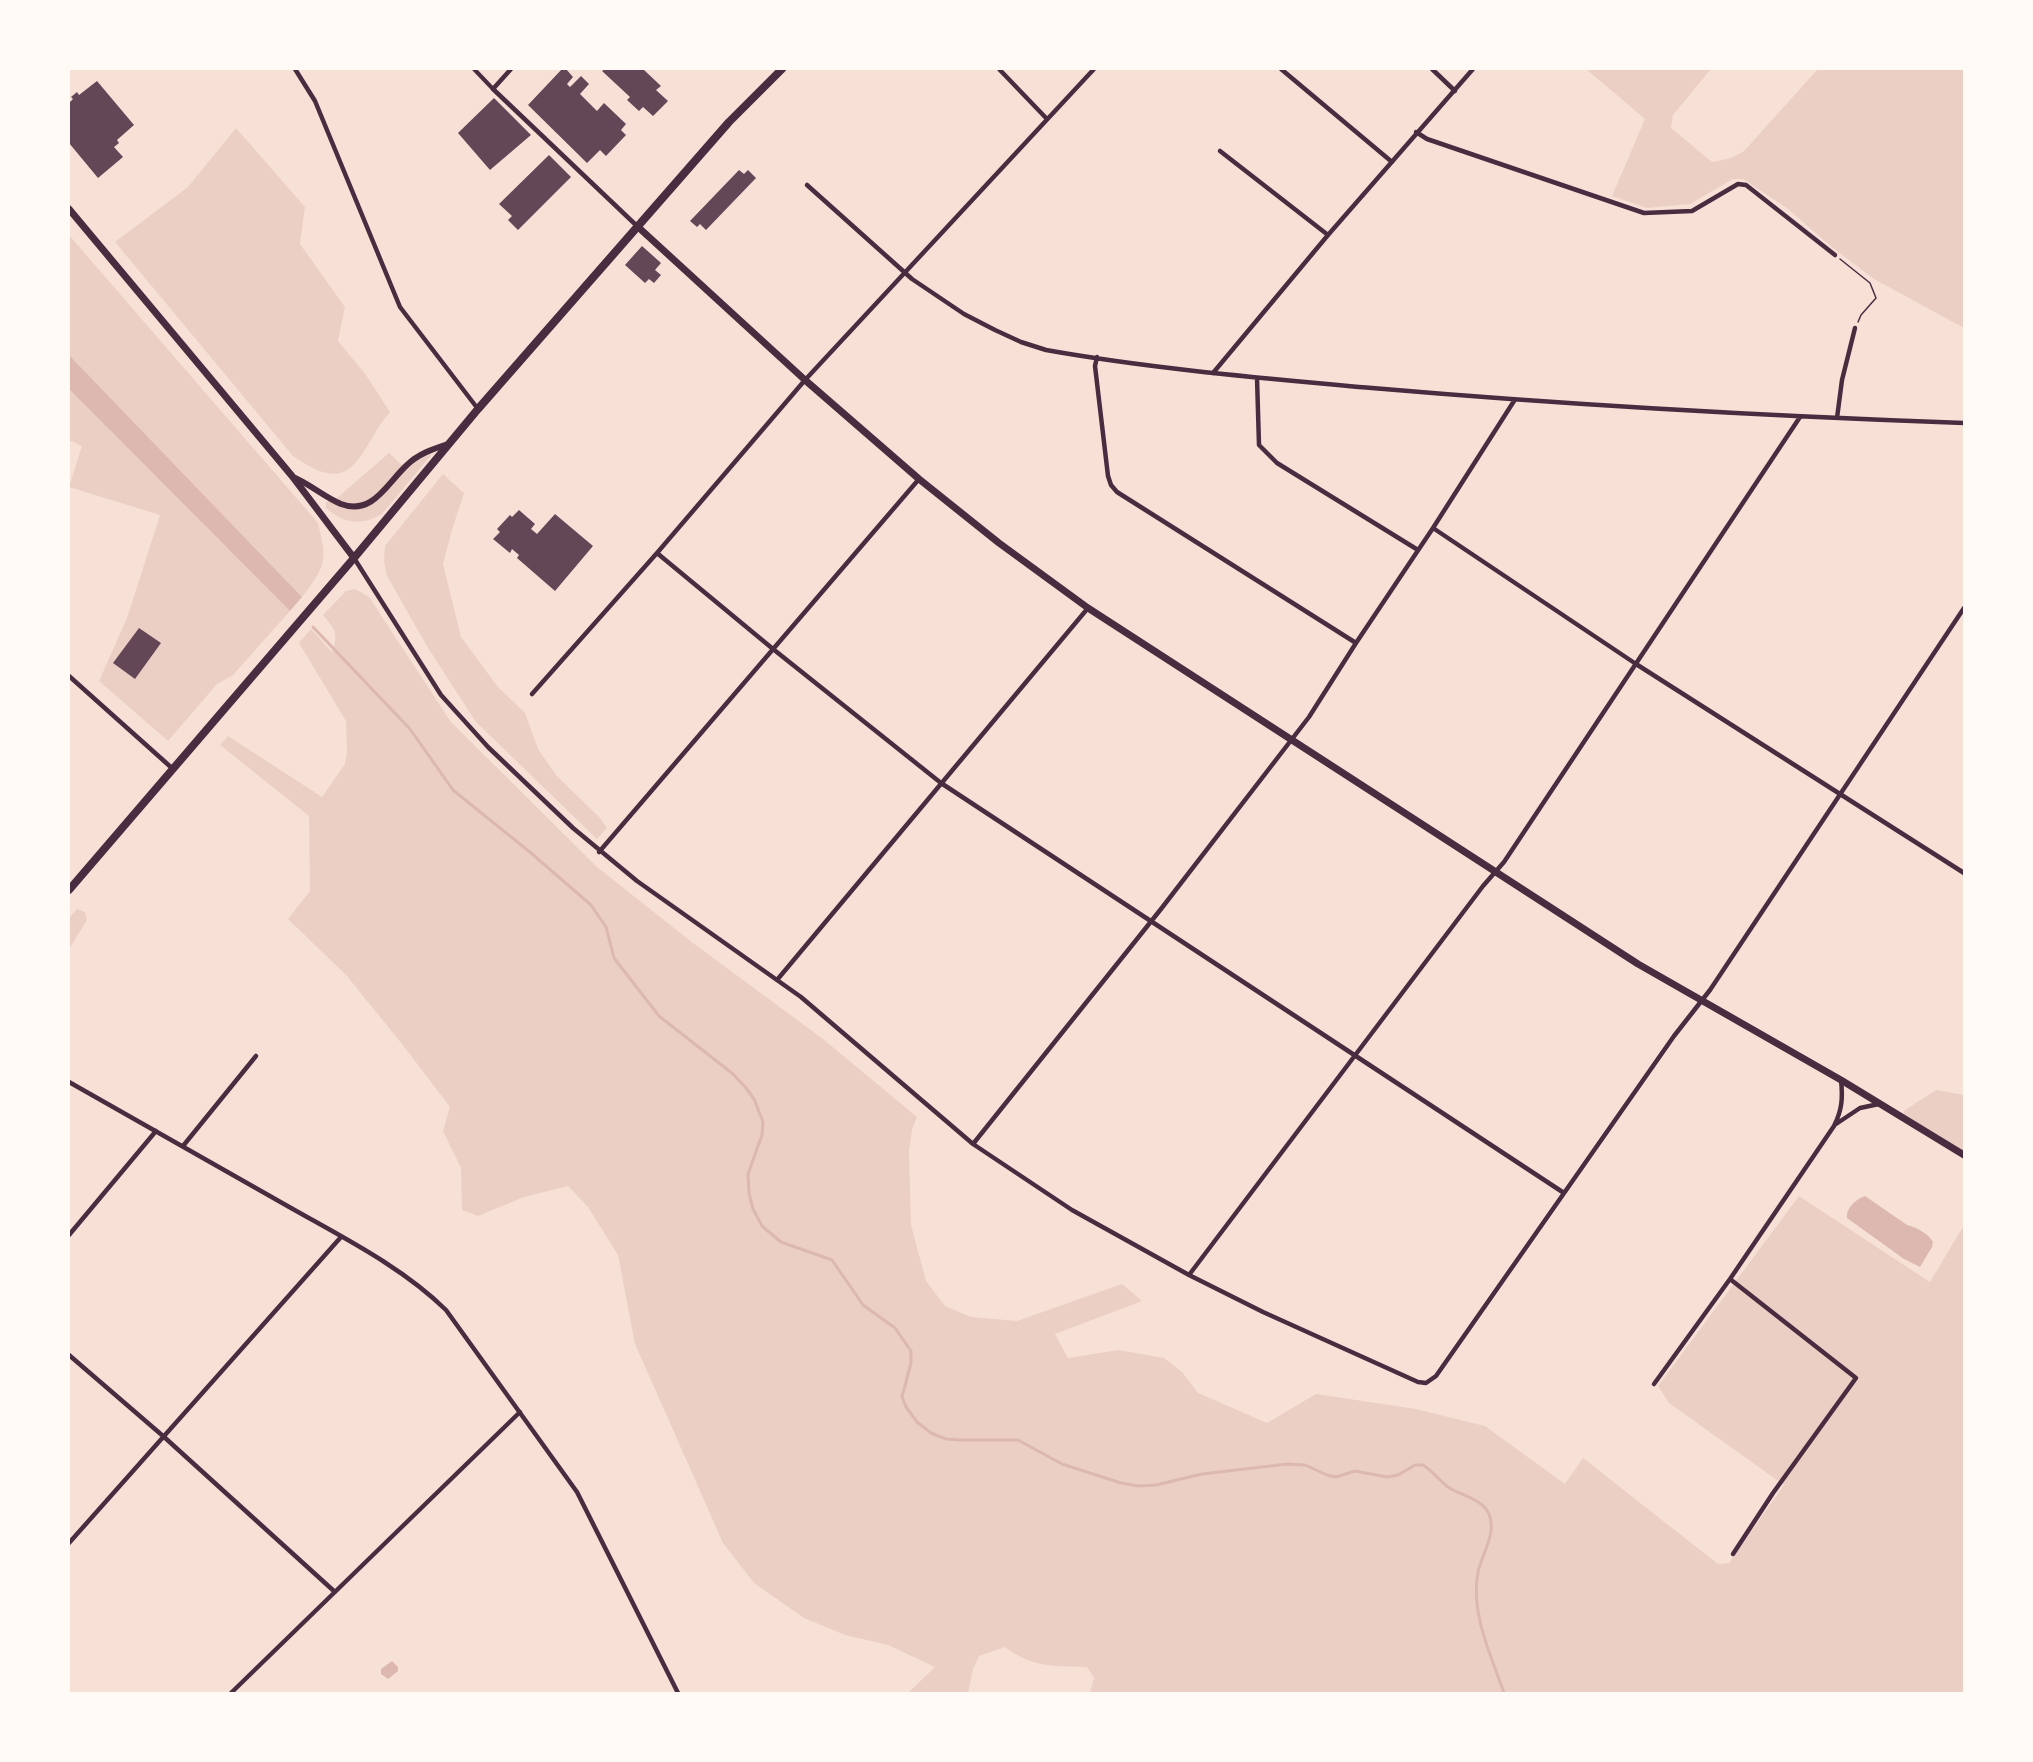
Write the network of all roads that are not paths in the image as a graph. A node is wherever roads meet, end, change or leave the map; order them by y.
1 (295, 69) edge
2 (474, 69) edge
3 (511, 69) edge
4 (782, 69) edge
5 (999, 69) edge
6 (1094, 69) edge
7 (1281, 69) edge
8 (1432, 69) edge
9 (1473, 69) edge
10 (493, 89) junction
11 (1455, 91) junction
12 (1047, 119) junction
13 (1416, 132) junction
14 (1220, 151) dead end
15 (1392, 162) junction
16 (807, 185) dead end
17 (69, 209) edge
18 (637, 226) junction
19 (1328, 235) junction
20 (1835, 255) road end
21 (905, 273) junction
22 (1855, 328) road end
23 (1097, 357) junction
24 (1214, 373) junction
25 (1257, 378) junction
26 (805, 380) junction
27 (1514, 400) junction
28 (478, 409) junction
29 (1800, 417) junction
30 (1837, 418) junction
31 (1964, 423) edge
32 (448, 444) junction
33 (292, 477) junction
34 (919, 479) junction
35 (1433, 528) junction
36 (1418, 550) junction
37 (657, 553) junction
38 (354, 558) junction
39 (1088, 608) junction
40 (1964, 608) edge
41 (1356, 643) junction
42 (773, 649) junction
43 (1636, 664) junction
44 (69, 676) edge
45 (532, 694) dead end
46 (1292, 740) junction
47 (173, 769) junction
48 (941, 783) junction
49 (1840, 796) junction
50 (599, 852) junction
51 (1496, 872) junction
52 (1964, 873) edge
53 (69, 890) edge
54 (1150, 921) junction
55 (777, 980) junction
56 (1701, 999) junction
57 (1356, 1055) junction
58 (256, 1056) dead end
59 (1841, 1080) junction
60 (69, 1082) edge
61 (1881, 1104) junction
62 (1834, 1126) junction
63 (156, 1131) junction
64 (974, 1144) junction
65 (183, 1146) junction
66 (1964, 1155) edge
67 (1564, 1193) junction
68 (69, 1235) edge
69 (341, 1237) junction
70 (1188, 1275) junction
71 (1730, 1279) junction
72 (69, 1355) edge
73 (1654, 1384) dead end
74 (520, 1412) junction
75 (163, 1436) junction
76 (69, 1543) edge
77 (1733, 1554) dead end
78 (335, 1592) junction
79 (231, 1693) edge
80 (678, 1693) edge

1 - 28 street
2 - 10 street
3 - 10 street
4 - 18 main road
5 - 12 street
6 - 12 street
7 - 15 street
8 - 11 street
9 - 11 street
10 - 18 street
11 - 13 street
12 - 21 street
13 - 15 street
13 - 20 street
14 - 19 street
15 - 19 street
16 - 21 street
17 - 33 main road
18 - 26 main road
18 - 28 main road
19 - 24 street
21 - 23 street
21 - 26 street
22 - 30 street
23 - 24 street
23 - 41 street
24 - 25 street
25 - 27 street
25 - 36 street
26 - 34 main road
26 - 37 street
27 - 29 street
27 - 35 street
28 - 32 main road
29 - 30 street
29 - 43 street
30 - 31 street
32 - 33 street
32 - 38 main road
33 - 38 main road
34 - 39 main road
34 - 42 street
35 - 36 street
35 - 43 street
36 - 41 street
37 - 42 street
37 - 45 street
38 - 47 main road
38 - 50 street
39 - 46 main road
39 - 48 street
40 - 49 street
41 - 46 street
42 - 48 street
42 - 50 street
43 - 49 street
43 - 51 street
44 - 47 street
46 - 51 main road
46 - 54 street
47 - 53 main road
48 - 54 street
48 - 55 street
49 - 52 street
49 - 56 street
50 - 55 street
51 - 56 main road
51 - 57 street
54 - 57 street
54 - 64 street
55 - 64 street
56 - 59 main road
56 - 67 street
57 - 67 street
57 - 70 street
58 - 65 street
59 - 61 main road
59 - 62 street
60 - 63 street
61 - 62 street
61 - 66 main road
62 - 71 street
63 - 65 street
63 - 68 street
64 - 70 street
65 - 69 street
67 - 70 street
69 - 74 street
69 - 75 street
71 - 73 street
71 - 77 street
72 - 75 street
74 - 78 street
74 - 80 street
75 - 76 street
75 - 78 street
78 - 79 street

